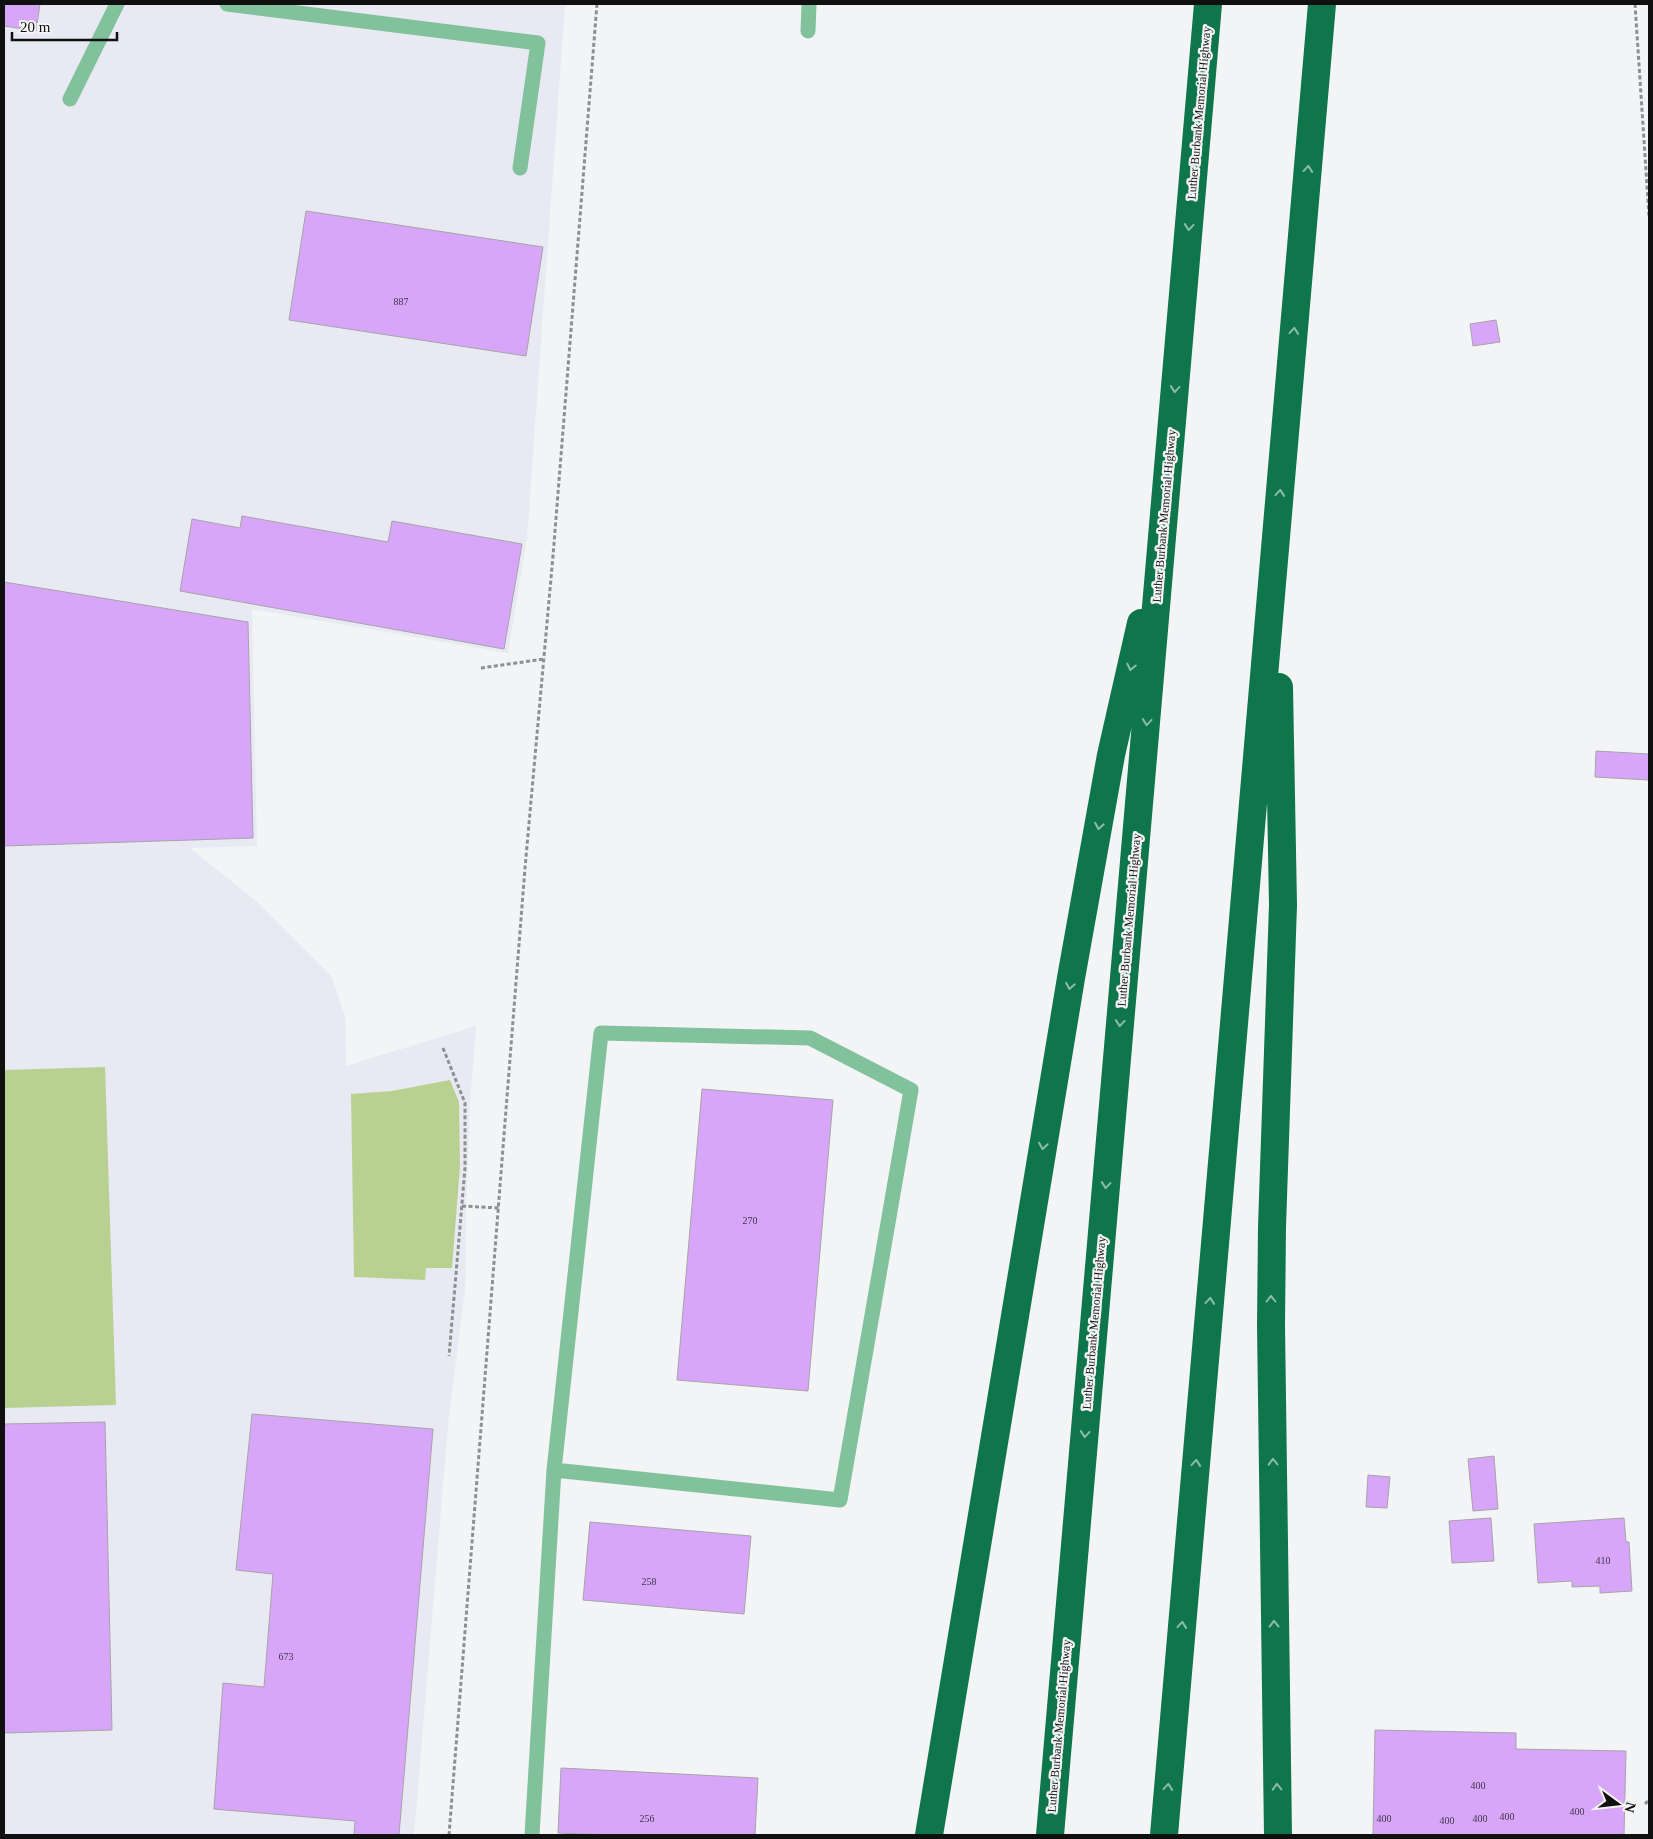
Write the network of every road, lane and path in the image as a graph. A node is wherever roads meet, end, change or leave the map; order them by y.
1 (117, 4) edge
2 (227, 4) edge
3 (596, 4) edge
4 (809, 4) edge
5 (1208, 4) edge
6 (1322, 4) edge
7 (1635, 4) edge
8 (808, 31) dead end
9 (70, 99) dead end
10 (520, 168) dead end
11 (1649, 216) edge
12 (1164, 517) junction
13 (1276, 541) junction
14 (544, 659) junction
15 (481, 668) dead end
16 (443, 1048) dead end
17 (462, 1206) junction
18 (499, 1208) junction
19 (449, 1356) dead end
20 (554, 1470) junction
21 (1649, 1800) edge
22 (1645, 1804) dead end
23 (449, 1835) edge
24 (532, 1835) edge
25 (929, 1835) edge
26 (1050, 1835) edge
27 (1164, 1835) edge
28 (1278, 1835) edge

1 - 9 lane
2 - 10 lane
3 - 14 path
4 - 8 lane
5 -> 12 highway, Luther Burbank Memorial Highway
13 -> 6 highway
7 - 11 path
12 -> 25 highway
12 -> 26 highway, Luther Burbank Memorial Highway
27 -> 13 highway
28 -> 13 highway
14 - 15 path
14 - 18 path
16 - 17 path
17 - 18 path
17 - 19 path
18 - 23 path
20 - 20 lane
20 - 24 lane
21 - 22 path

